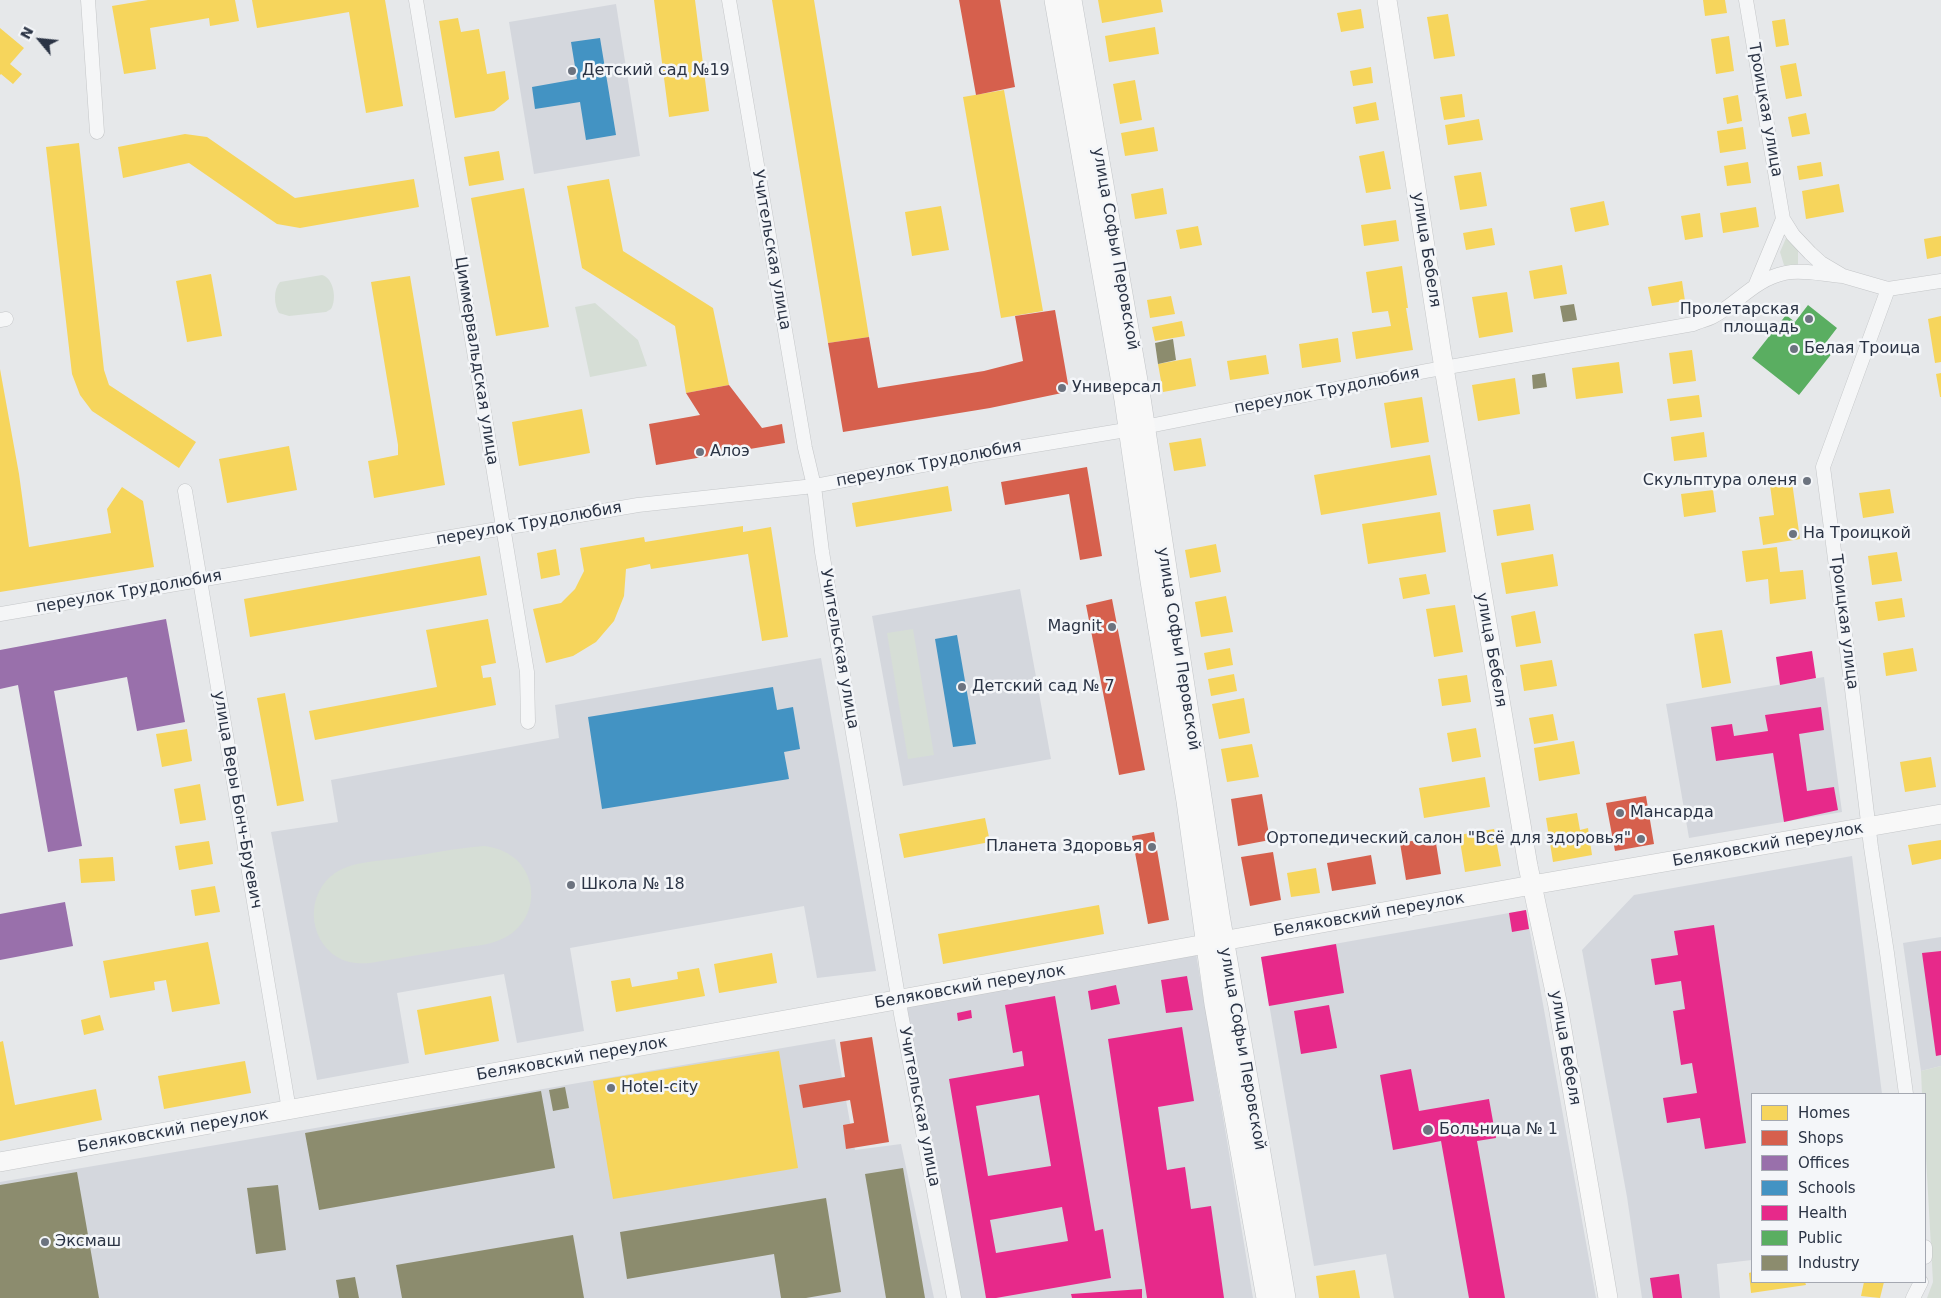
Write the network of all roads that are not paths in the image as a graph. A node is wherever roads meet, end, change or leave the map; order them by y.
1 (88, 0) edge
2 (416, 0) edge
3 (729, 0) edge
4 (1055, 0) edge
5 (1071, 0) edge
6 (1387, 0) edge
7 (1746, 0) edge
8 (97, 132) dead end
9 (1783, 219) junction
10 (1843, 276) junction
11 (1941, 281) edge
12 (1756, 284) junction
13 (1888, 289) junction
14 (1444, 368) junction
15 (1137, 428) junction
16 (814, 486) junction
17 (185, 491) dead end
18 (503, 528) junction
19 (200, 580) junction
20 (0, 614) edge
21 (528, 722) dead end
22 (1941, 814) edge
23 (1868, 827) junction
24 (1532, 885) junction
25 (1215, 943) junction
26 (899, 1000) junction
27 (1906, 1093) edge
28 (289, 1110) junction
29 (0, 1162) edge
30 (1920, 1283) edge
31 (954, 1298) edge
32 (1268, 1298) edge
33 (1285, 1298) edge
34 (1608, 1298) edge
35 (1913, 1298) edge

1 - 8 street
2 - 18 street, Циммервальдская улица
3 - 16 street, Учительская улица
4 - 15 main road, улица Софьи Перовской
5 - 15 main road, улица Софьи Перовской
6 - 14 street, улица Бебеля
7 - 9 street, Троицкая улица
9 - 10 street, Троицкая улица
9 - 12 street
10 - 12 street, переулок Трудолюбия
10 - 13 street, Троицкая улица
11 - 13 street
12 - 14 street, переулок Трудолюбия
13 - 23 street, Троицкая улица
14 - 15 street, переулок Трудолюбия
14 - 24 street, улица Бебеля
15 - 16 street, переулок Трудолюбия
15 - 25 main road, улица Софьи Перовской
16 - 18 street, переулок Трудолюбия
16 - 26 street, Учительская улица
17 - 19 street, улица Веры Бонч-Бруевич
18 - 19 street, переулок Трудолюбия
18 - 21 street, Циммервальдская улица
19 - 20 street, переулок Трудолюбия
19 - 28 street, улица Веры Бонч-Бруевич
22 - 23 street, Беляковский переулок
23 - 24 street, Беляковский переулок
23 - 27 street, Троицкая улица
24 - 25 street, Беляковский переулок
24 - 34 street, улица Бебеля
25 - 26 street, Беляковский переулок
25 - 32 main road, улица Софьи Перовской
25 - 33 main road, улица Софьи Перовской
26 - 28 street, Беляковский переулок
26 - 31 street, Учительская улица
28 - 29 street, Беляковский переулок
30 - 35 street

